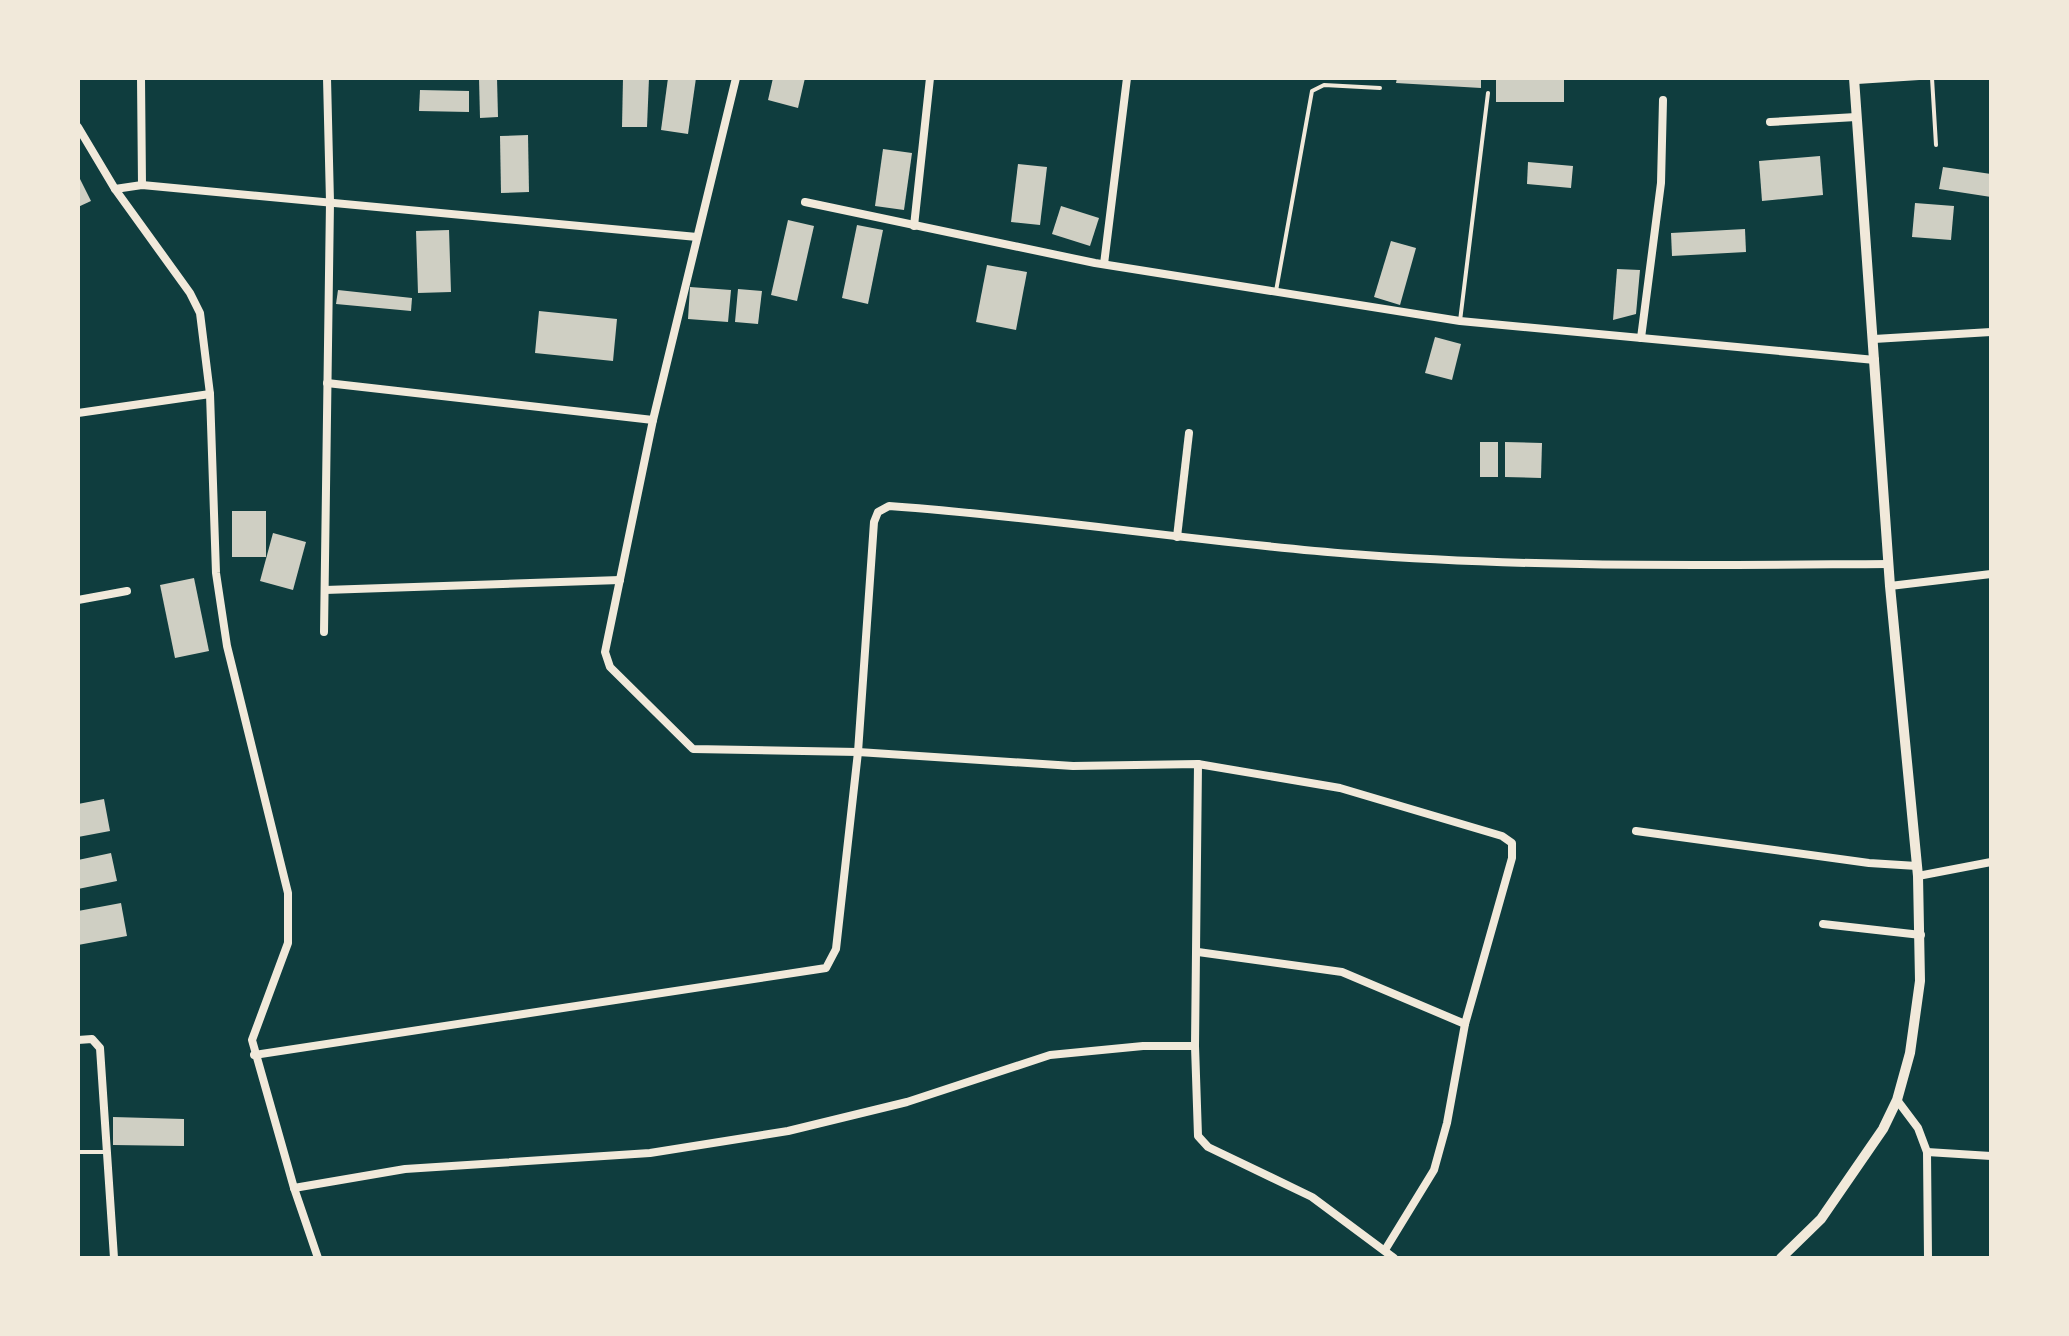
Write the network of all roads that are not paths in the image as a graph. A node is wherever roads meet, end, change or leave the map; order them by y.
1 (141, 78) edge
2 (327, 78) edge
3 (736, 78) edge
4 (930, 78) edge
5 (1127, 78) edge
6 (1919, 78) edge
7 (1932, 78) edge
8 (1854, 80) edge
9 (1380, 88) dead end
10 (1488, 93) dead end
11 (1663, 100) dead end
12 (1856, 117) junction
13 (1770, 122) dead end
14 (78, 127) edge
15 (1936, 145) dead end
16 (142, 185) junction
17 (115, 189) junction
18 (330, 202) junction
19 (805, 202) dead end
20 (914, 226) junction
21 (697, 237) junction
22 (1104, 264) junction
23 (1276, 291) junction
24 (1460, 321) junction
25 (1991, 332) edge
26 (1641, 338) junction
27 (1874, 339) junction
28 (1875, 360) junction
29 (327, 383) junction
30 (210, 394) junction
31 (78, 413) edge
32 (653, 420) junction
33 (1189, 433) dead end
34 (1177, 537) junction
35 (1889, 564) junction
36 (1991, 574) edge
37 (620, 580) junction
38 (1890, 586) junction
39 (325, 590) junction
40 (127, 591) dead end
41 (78, 600) edge
42 (324, 632) dead end
43 (858, 752) junction
44 (1198, 764) junction
45 (1636, 831) dead end
46 (1991, 862) edge
47 (1917, 871) junction
48 (1823, 924) dead end
49 (1921, 935) junction
50 (1198, 952) junction
51 (1465, 1024) junction
52 (78, 1040) edge
53 (1195, 1046) junction
54 (254, 1055) junction
55 (1897, 1100) junction
56 (78, 1152) edge
57 (107, 1152) junction
58 (1927, 1152) junction
59 (1991, 1156) edge
60 (294, 1188) junction
61 (1385, 1250) junction
62 (114, 1258) edge
63 (318, 1258) edge
64 (1394, 1258) edge
65 (1781, 1258) edge
66 (1928, 1258) edge

1 - 16 street
2 - 18 street
3 - 21 street
4 - 20 street
5 - 22 street
6 - 8 lane
7 - 15 lane
8 - 12 street
9 - 23 lane
10 - 24 lane
11 - 26 street
12 - 13 street
12 - 27 street
14 - 17 street
16 - 17 street
16 - 18 street
17 - 30 street
18 - 21 street
18 - 29 street
19 - 20 street
20 - 22 street
21 - 32 street
22 - 23 street
23 - 24 street
24 - 26 street
25 - 27 street
26 - 28 street
27 - 28 street
28 - 35 street
29 - 32 street
29 - 39 street
30 - 31 street
30 - 54 street
32 - 37 street
33 - 34 street
34 - 35 street
34 - 43 street
35 - 38 street
36 - 38 street
37 - 39 street
37 - 43 street
38 - 47 street
39 - 42 street
40 - 41 street
43 - 44 street
43 - 54 street
44 - 50 street
44 - 51 street
45 - 47 street
46 - 47 street
47 - 49 street
48 - 49 street
49 - 55 street
50 - 51 street
50 - 53 street
51 - 61 street
52 - 57 street
53 - 60 street
53 - 61 street
54 - 60 street
55 - 58 street
55 - 65 street
56 - 57 lane
57 - 62 street
58 - 59 street
58 - 66 street
60 - 63 street
61 - 64 street

